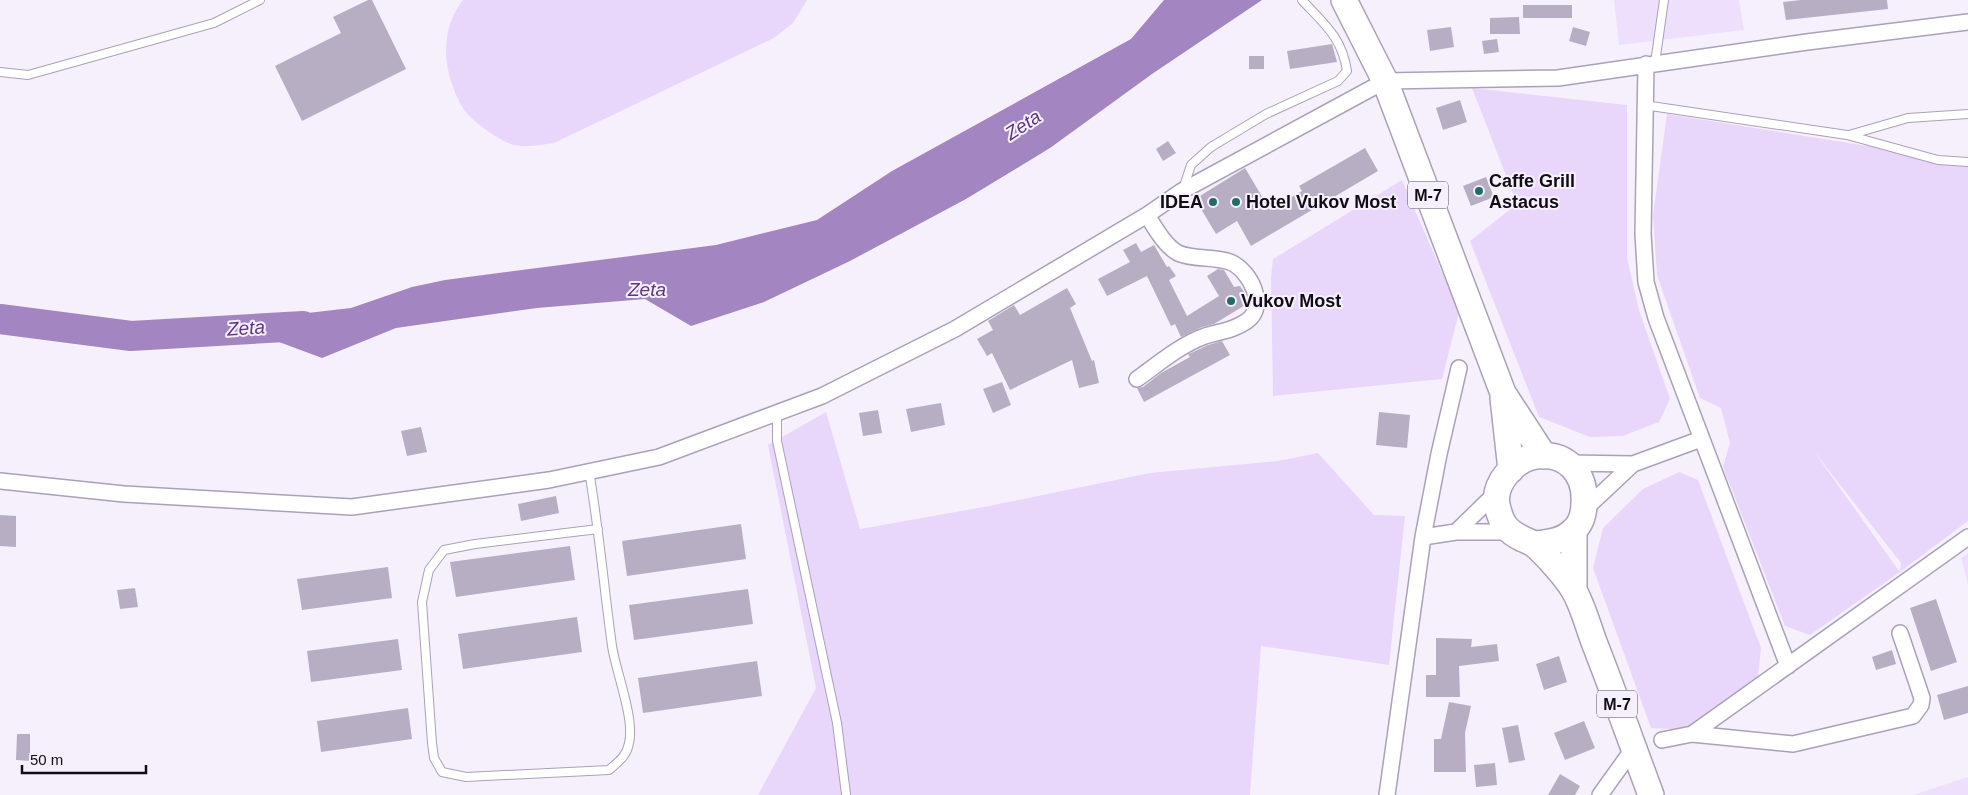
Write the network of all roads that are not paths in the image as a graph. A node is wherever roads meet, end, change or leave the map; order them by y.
1 (260, 0) edge
2 (1344, 0) edge
3 (1664, 0) edge
4 (1303, 1) edge
5 (1968, 22) edge
6 (1650, 64) junction
7 (0, 72) edge
8 (1385, 81) junction
9 (1644, 105) junction
10 (1968, 114) edge
11 (1847, 135) junction
12 (1968, 162) edge
13 (1182, 191) junction
14 (1147, 215) junction
15 (1459, 368) dead end
16 (1137, 379) dead end
17 (1502, 394) junction
18 (777, 414) junction
19 (1701, 439) junction
20 (1544, 456) junction
21 (1568, 463) junction
22 (1634, 464) junction
23 (1511, 470) junction
24 (589, 472) junction
25 (0, 481) edge
26 (1496, 493) junction
27 (1579, 520) junction
28 (598, 529) junction
29 (1456, 532) junction
30 (1510, 532) junction
31 (1423, 537) junction
32 (1968, 538) edge
33 (1535, 544) junction
34 (1574, 590) junction
35 (1900, 633) dead end
36 (1788, 666) junction
37 (1692, 734) junction
38 (1662, 740) dead end
39 (1634, 749) junction
40 (846, 794) dead end
41 (1387, 795) edge
42 (1600, 795) edge
43 (1651, 795) edge

1 - 7 lane
2 - 8 main road, M-7
3 - 6 lane
4 - 13 lane
5 - 6 street
6 - 8 street
6 - 9 street
8 - 13 street
8 - 17 main road, M-7
9 - 11 lane
9 - 19 street
10 - 11 lane
11 - 12 lane
13 - 14 street
14 - 16 street
14 - 18 street
15 - 31 street
17 - 20 main road, M-7
17 - 23 main road, M-7
18 - 24 street
18 - 40 lane
19 - 22 street
19 - 36 street
20 - 21 main road
20 - 23 main road
21 - 22 street
21 - 27 main road, M-7
22 - 27 street
23 - 26 main road
24 - 25 street
24 - 28 lane
26 - 29 street
26 - 30 main road
27 - 33 main road
27 - 34 main road, M-7
28 - 28 lane
29 - 30 street
29 - 31 street
30 - 33 main road, M-7
31 - 41 street
32 - 36 street
33 - 34 main road, M-7
34 - 39 main road, M-7
35 - 37 street
36 - 37 street
37 - 38 street
39 - 42 street
39 - 43 main road, M-7

